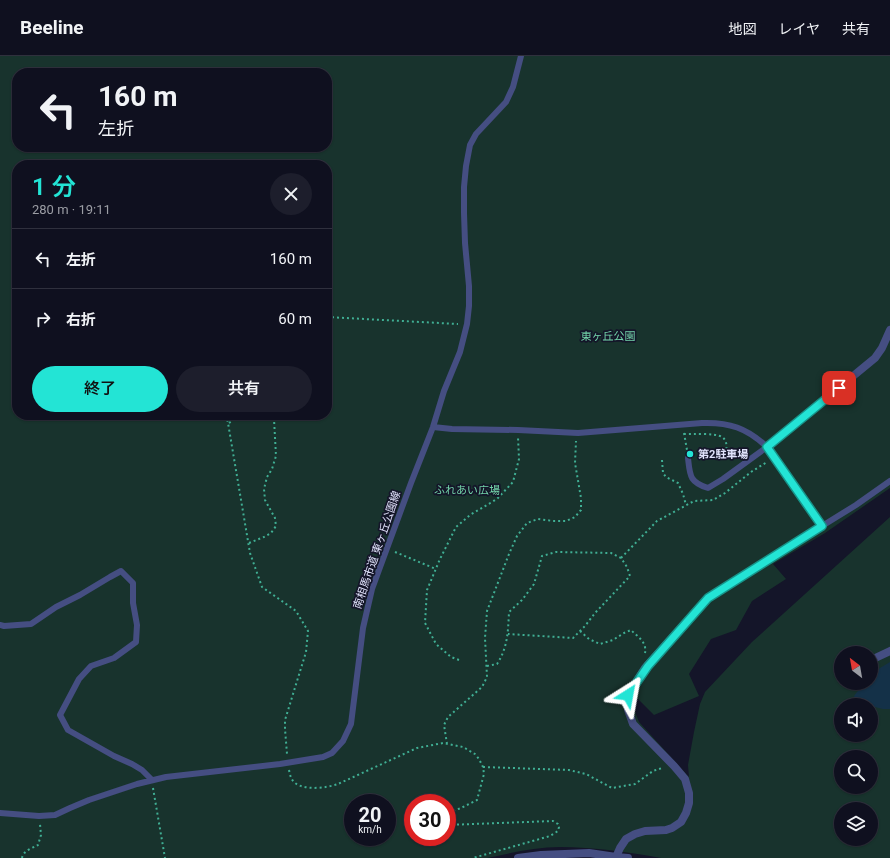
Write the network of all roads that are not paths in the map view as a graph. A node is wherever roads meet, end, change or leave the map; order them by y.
1 (521, 56) edge
2 (890, 330) edge
3 (433, 427) junction
4 (767, 447) junction
5 (688, 458) dead end
6 (890, 481) edge
7 (822, 526) junction
8 (0, 625) edge
9 (890, 651) edge
10 (878, 657) edge
11 (152, 780) junction
12 (0, 813) edge
13 (616, 857) junction
14 (518, 858) edge
15 (628, 858) edge

1 - 3 lane, 南相馬市道 東ヶ丘公園線
2 - 4 street
3 - 4 lane
3 - 11 lane, 南相馬市道 東ヶ丘公園線
4 - 5 lane
4 - 7 lane
6 - 7 lane
7 - 13 street
8 - 11 lane
9 - 10 street
11 - 12 lane, 南相馬市道 東ヶ丘公園線
13 - 14 street
13 - 15 street

